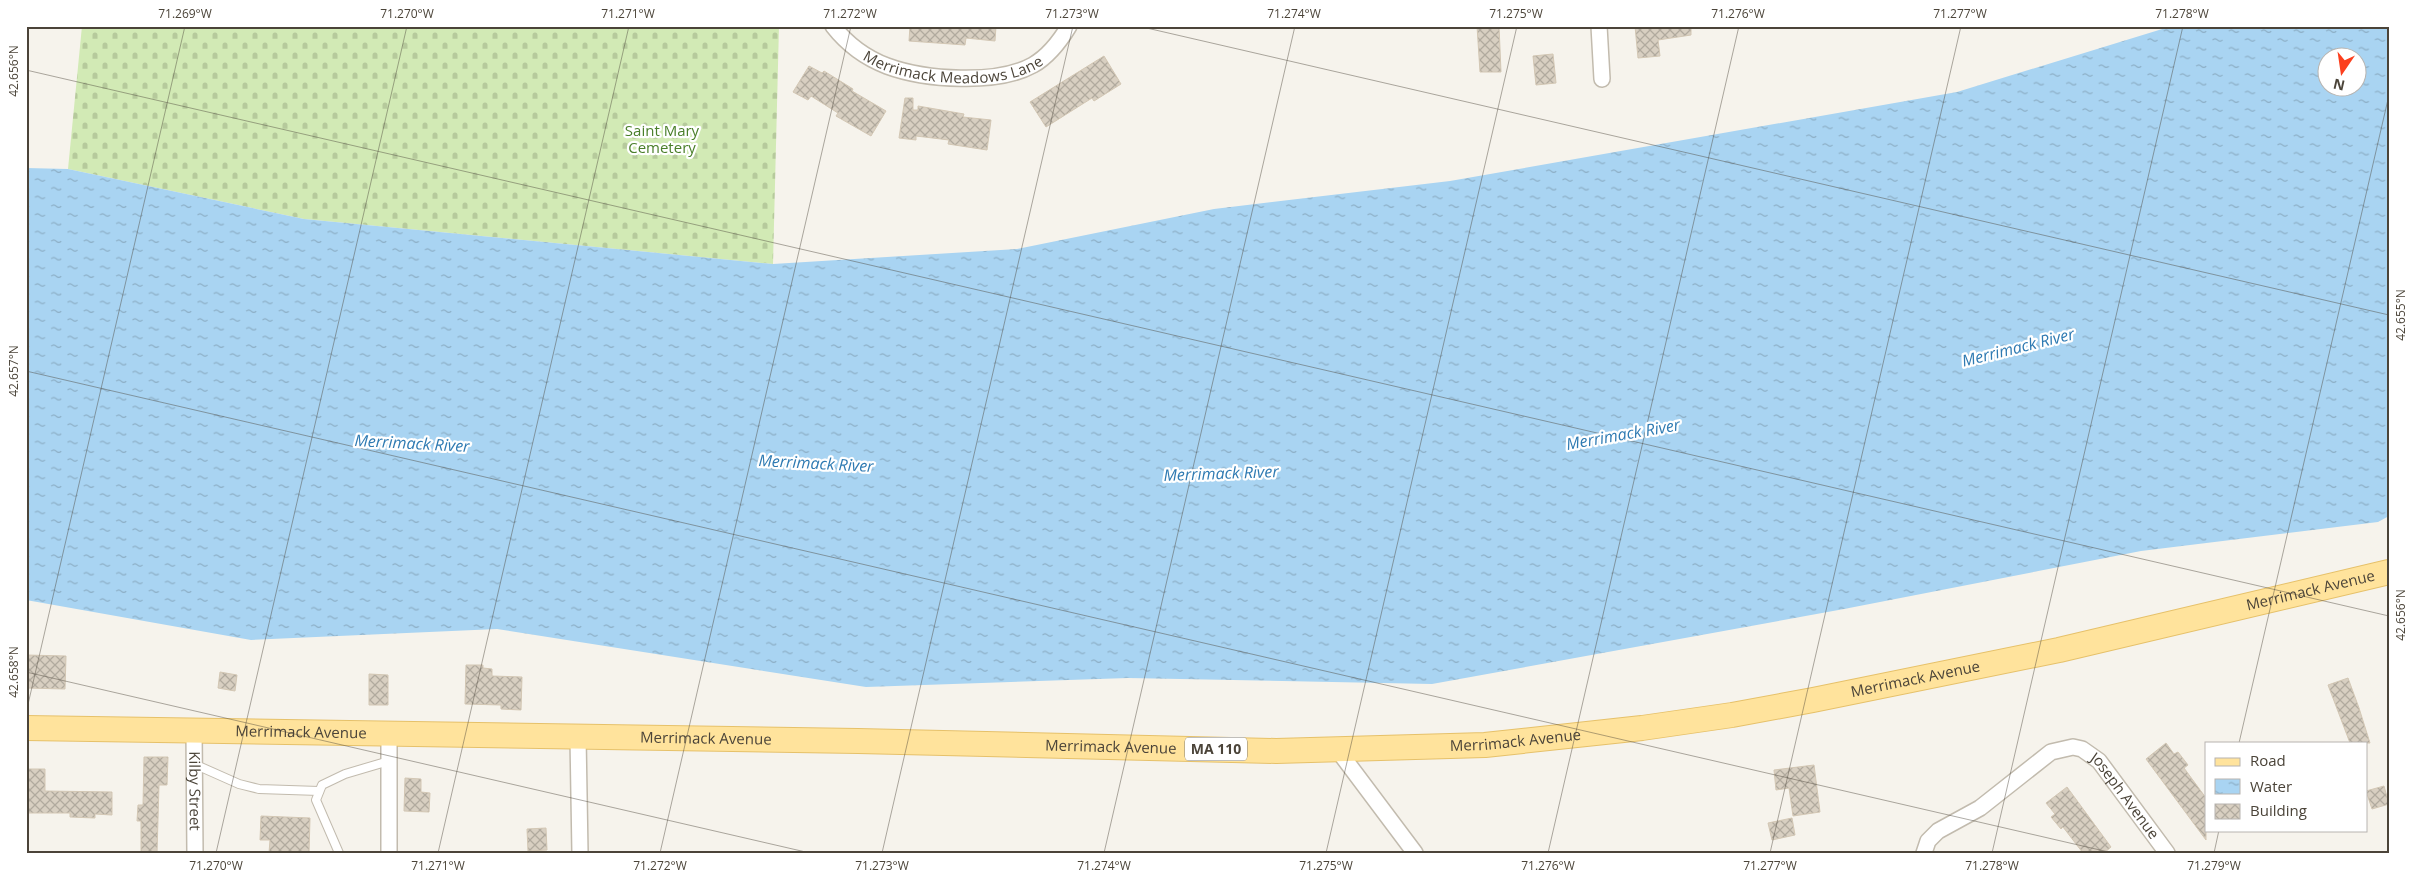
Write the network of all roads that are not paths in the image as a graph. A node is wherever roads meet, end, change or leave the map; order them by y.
1 (833, 26) edge
2 (1069, 26) edge
3 (1599, 26) edge
4 (1602, 79) dead end
5 (2389, 572) edge
6 (26, 728) edge
7 (194, 730) junction
8 (389, 733) junction
9 (578, 737) junction
10 (1337, 749) junction
11 (389, 761) junction
12 (194, 764) junction
13 (319, 791) junction
14 (194, 853) edge
15 (339, 853) edge
16 (389, 853) edge
17 (580, 853) edge
18 (1415, 853) edge
19 (1924, 853) edge
20 (2167, 853) edge

1 - 2 street, Merrimack Meadows Lane
3 - 4 street
5 - 10 main road, Merrimack Avenue / MA 110
6 - 7 main road, Merrimack Avenue / MA 110
7 - 8 main road, Merrimack Avenue / MA 110
7 - 12 street, Kilby Street
8 - 9 main road, Merrimack Avenue / MA 110
8 - 11 street
9 - 10 main road, Merrimack Avenue / MA 110
9 - 17 street
10 - 18 street
11 - 13 lane
11 - 16 street
12 - 13 lane
12 - 14 street, Kilby Street
13 - 15 lane
19 - 20 street, Joseph Avenue

